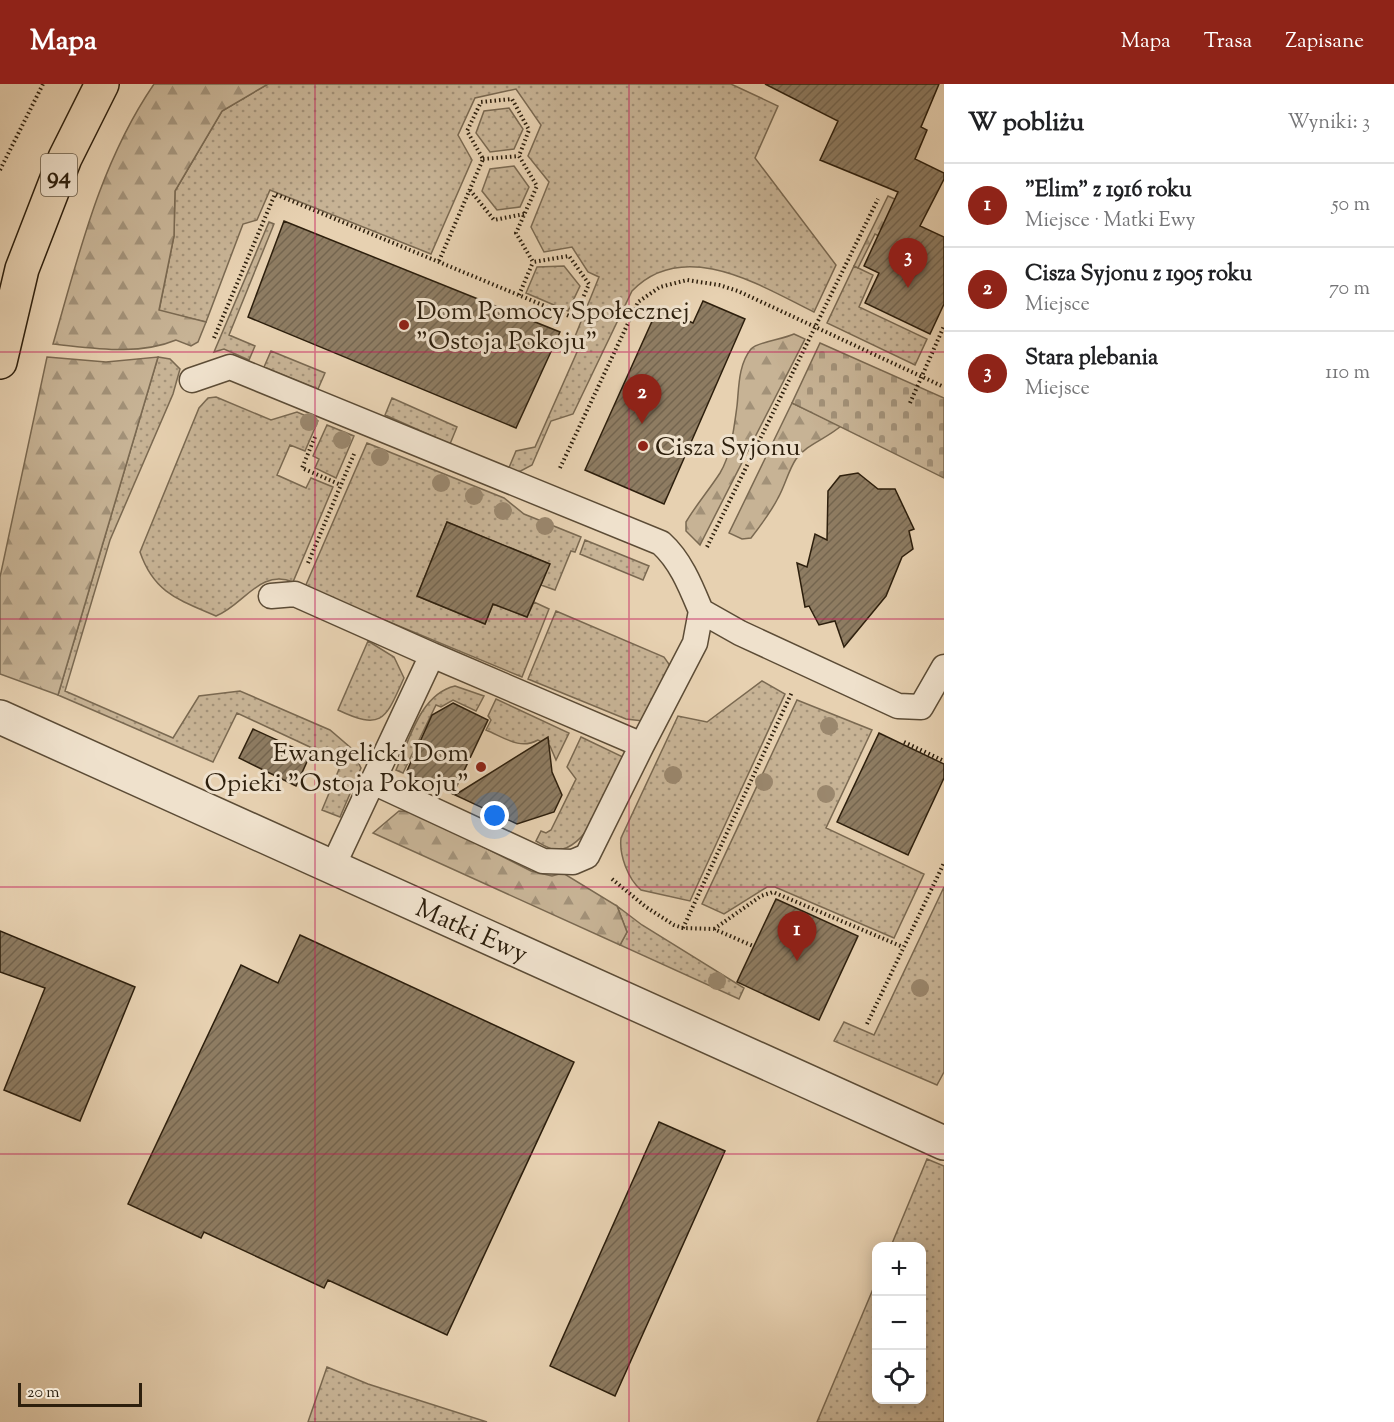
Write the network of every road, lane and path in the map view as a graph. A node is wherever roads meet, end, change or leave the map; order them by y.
1 (43, 84) edge
2 (102, 84) edge
3 (519, 156) junction
4 (483, 159) junction
5 (0, 170) edge
6 (470, 190) junction
7 (878, 199) dead end
8 (525, 214) junction
9 (439, 261) junction
10 (533, 262) junction
11 (519, 295) junction
12 (944, 326) edge
13 (814, 327) junction
14 (0, 363) edge
15 (230, 367) junction
16 (922, 377) junction
17 (192, 380) dead end
18 (944, 387) edge
19 (910, 403) dead end
20 (328, 406) junction
21 (368, 422) junction
22 (341, 485) junction
23 (548, 496) junction
24 (690, 583) junction
25 (283, 595) joint
26 (701, 611) junction
27 (432, 655) junction
28 (805, 663) junction
29 (944, 667) edge
30 (0, 717) edge
31 (642, 745) junction
32 (373, 782) junction
33 (587, 856) junction
34 (944, 863) edge
35 (333, 866) junction
36 (683, 928) junction
37 (714, 929) junction
38 (753, 946) dead end
39 (903, 947) junction
40 (867, 1024) dead end
41 (944, 1143) edge

1 - 5 path
2 - 14 main road, 94
3 - 4 path
3 - 4 path
3 - 8 path
4 - 6 path
6 - 8 path
6 - 9 path
7 - 13 path
8 - 10 path
9 - 11 path
9 - 15 path
10 - 11 path
10 - 11 path
12 - 16 path
13 - 16 path
13 - 23 path
13 - 24 path
15 - 17 lane
15 - 20 lane
16 - 18 path
16 - 19 path
20 - 21 lane
20 - 22 path
21 - 22 path
21 - 23 lane
22 - 25 path
23 - 24 lane
24 - 26 lane
25 - 27 lane
26 - 28 lane
26 - 31 lane
27 - 31 lane
27 - 32 lane
28 - 29 lane
28 - 36 path
30 - 35 street, Matki Ewy
31 - 33 lane
32 - 33 lane
32 - 35 lane
33 - 36 path
34 - 39 path
35 - 41 street, Matki Ewy
36 - 37 path
37 - 38 path
37 - 39 path
39 - 40 path

